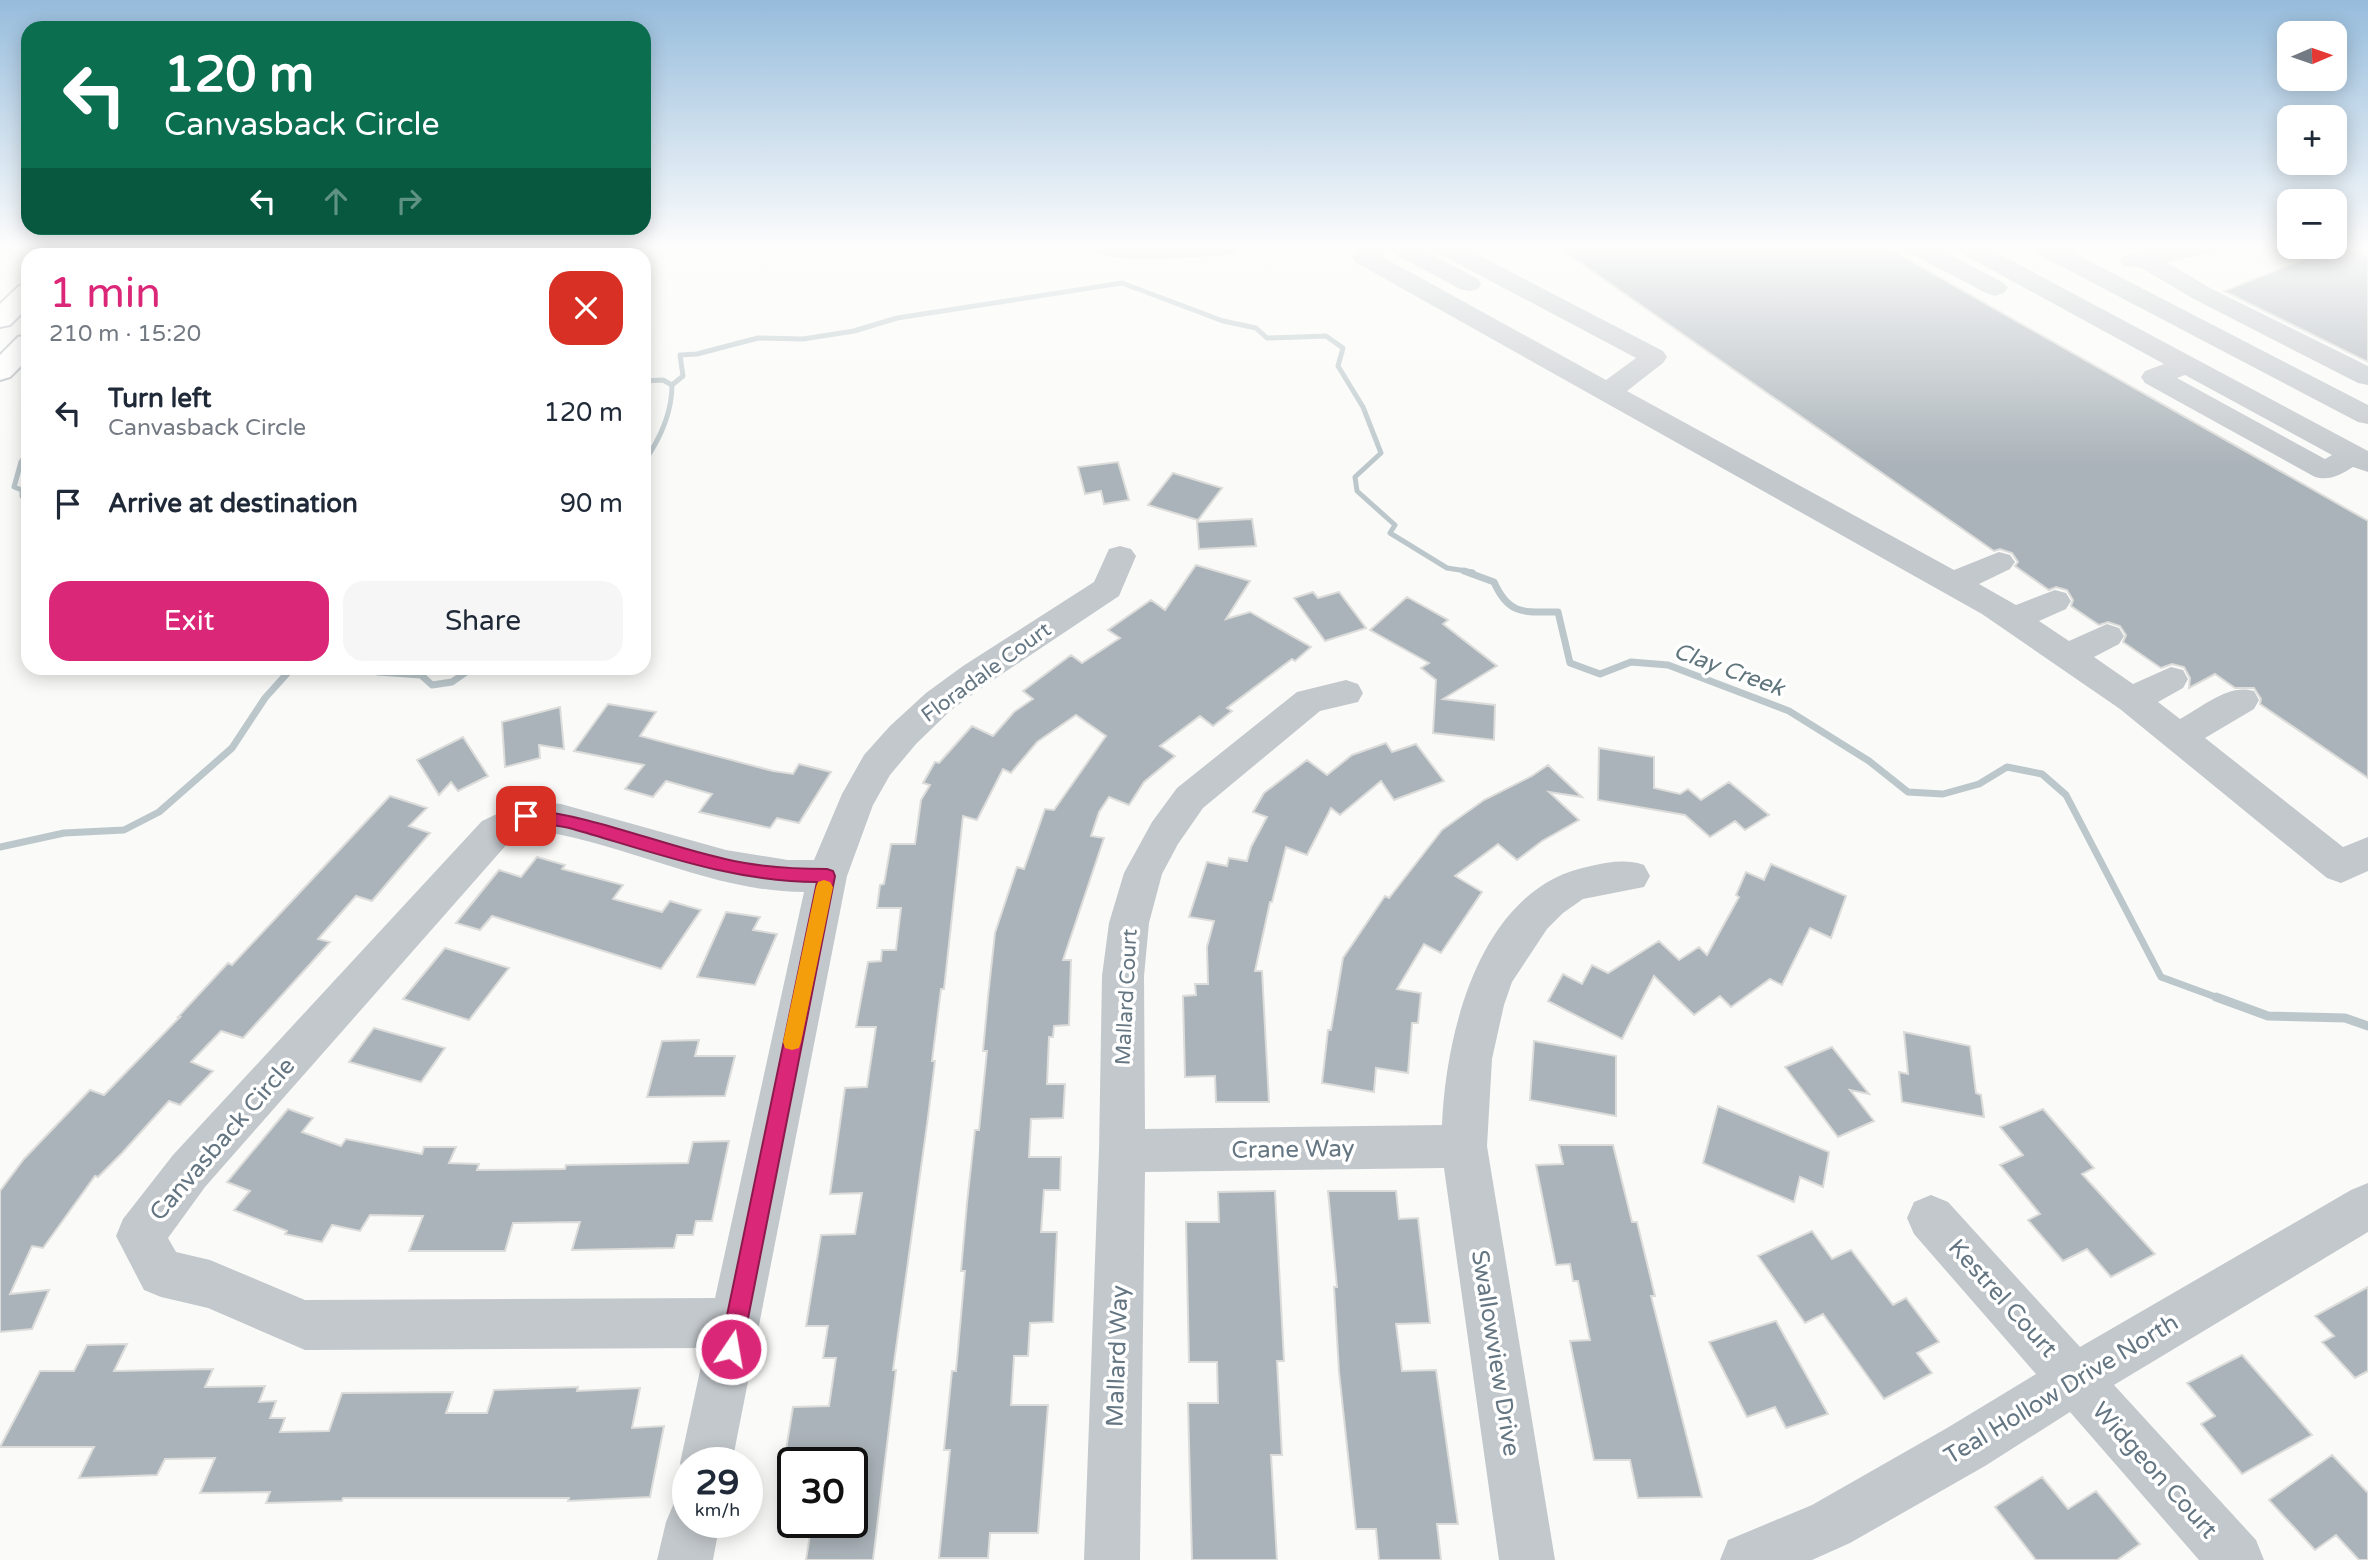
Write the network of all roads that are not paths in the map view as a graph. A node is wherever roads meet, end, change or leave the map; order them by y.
1 (1481, 321) edge
2 (1538, 321) edge
3 (1584, 321) edge
4 (2104, 321) edge
5 (2184, 321) edge
6 (2256, 321) edge
7 (21, 350) edge
8 (0, 371) edge
9 (1634, 372) junction
10 (2368, 377) edge
11 (1609, 391) junction
12 (2368, 416) edge
13 (2360, 459) edge
14 (1120, 556) dead end
15 (1999, 562) dead end
16 (1952, 583) junction
17 (2055, 601) dead end
18 (2013, 619) junction
19 (2107, 636) dead end
20 (2067, 656) junction
21 (2171, 678) dead end
22 (1346, 693) dead end
23 (2132, 700) junction
24 (2242, 700) dead end
25 (2178, 737) junction
26 (2368, 852) edge
27 (827, 876) junction
28 (1630, 876) dead end
29 (1464, 1146) junction
30 (1122, 1151) junction
31 (2368, 1206) edge
32 (1931, 1218) dead end
33 (736, 1323) junction
34 (2075, 1379) junction
35 (709, 1447) edge
36 (690, 1538) edge
37 (685, 1560) edge
38 (1112, 1560) edge
39 (1527, 1560) edge
40 (1748, 1560) edge
41 (2236, 1560) edge

1 - 11 street
2 - 9 street
3 - 9 street
4 - 13 street
5 - 12 street
6 - 10 street
7 - 8 main road
9 - 11 street
11 - 16 street
14 - 27 street, Floradale Court
15 - 16 lane
16 - 18 street
17 - 18 street
18 - 20 street
19 - 20 street
20 - 23 street
21 - 23 street
22 - 30 street, Mallard Court
23 - 25 street
24 - 25 street
25 - 26 street
27 - 33 street, Floradale Court
27 - 33 street, Canvasback Circle
28 - 29 street, Swallowview Drive
29 - 30 street, Crane Way
29 - 39 street, Swallowview Drive
30 - 38 street, Mallard Way
31 - 34 street, Teal Hollow Drive North
32 - 34 street, Kestrel Court
33 - 35 street, Floradale Court
34 - 40 street, Teal Hollow Drive North
34 - 41 street, Widgeon Court
36 - 37 street

